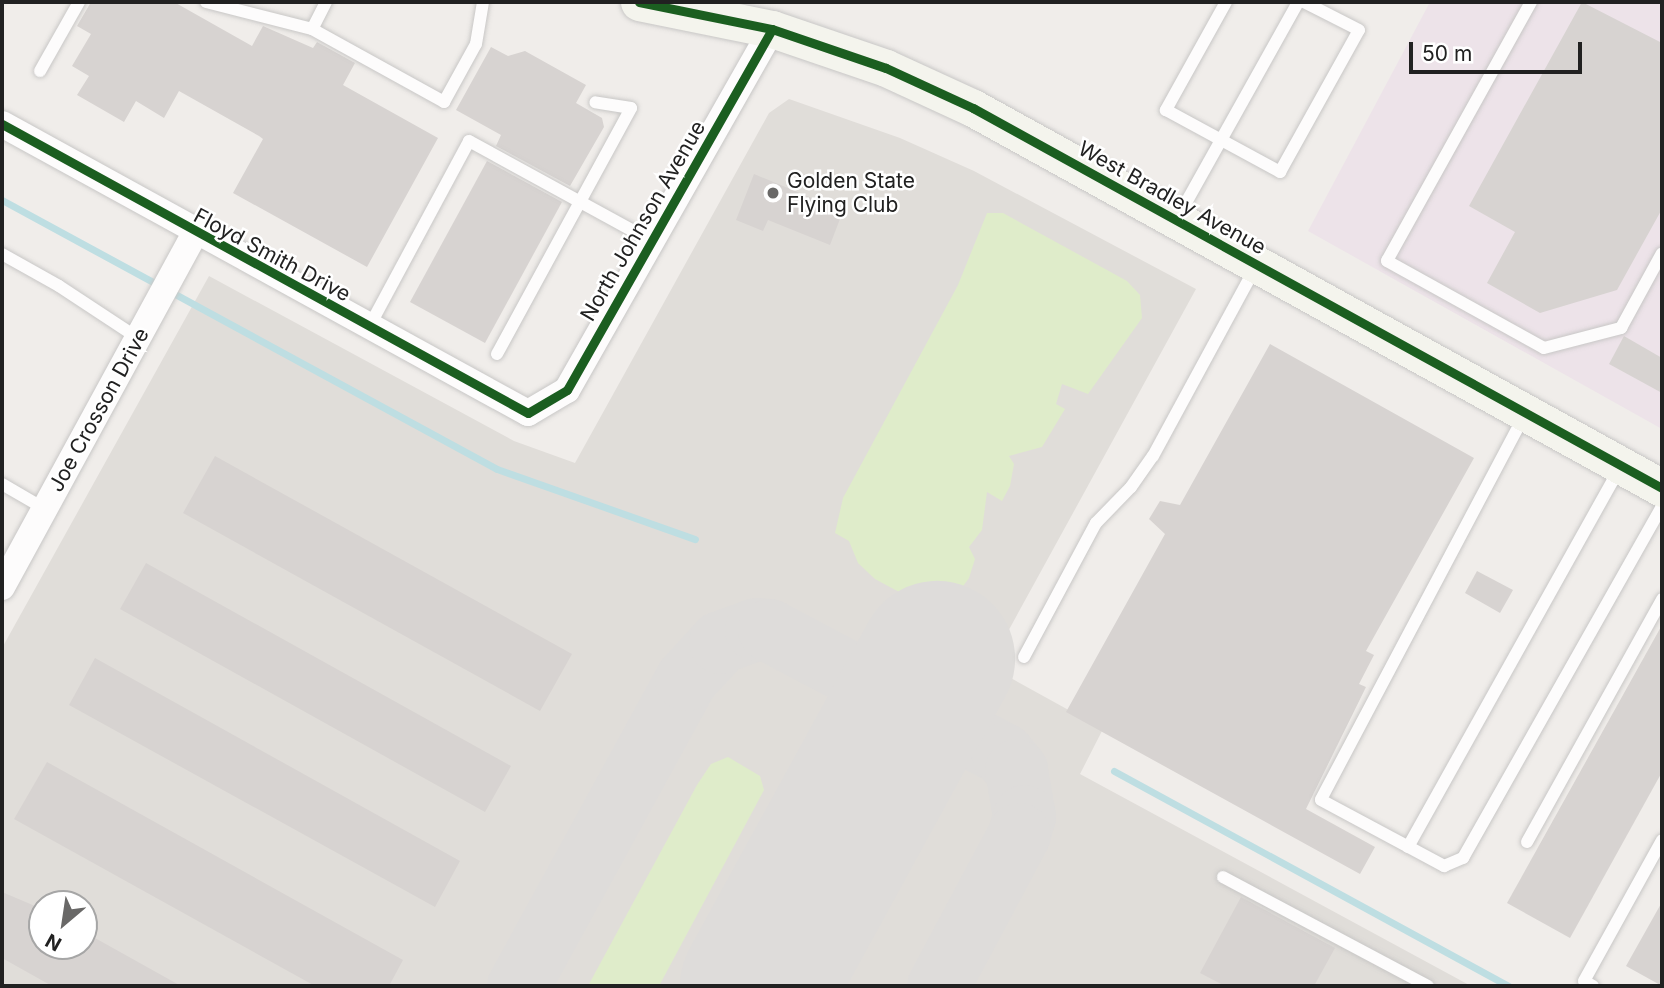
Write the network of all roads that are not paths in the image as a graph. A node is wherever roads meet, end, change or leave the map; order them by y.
1 (79, 2) edge
2 (206, 2) edge
3 (326, 2) edge
4 (483, 2) edge
5 (639, 2) edge
6 (1226, 2) edge
7 (1298, 2) edge
8 (1304, 2) edge
9 (1531, 2) edge
10 (675, 5) edge
11 (779, 15) edge
12 (312, 29) junction
13 (40, 71) dead end
14 (595, 102) dead end
15 (2, 124) edge
16 (1224, 141) junction
17 (580, 202) junction
18 (1176, 220) junction
19 (195, 233) junction
20 (652, 241) junction
21 (1662, 253) edge
22 (2, 254) edge
23 (1257, 264) junction
24 (369, 327) junction
25 (142, 330) junction
26 (497, 354) dead end
27 (528, 413) joint
28 (1526, 413) junction
29 (1620, 465) junction
30 (2, 484) edge
31 (1662, 488) edge
32 (1662, 506) edge
33 (45, 509) junction
34 (2, 587) edge
35 (1662, 599) edge
36 (1024, 657) dead end
37 (1662, 840) edge
38 (1527, 842) dead end
39 (1408, 847) junction
40 (1223, 877) dead end
41 (1428, 986) edge
42 (1593, 986) edge

1 - 13 lane
2 - 12 lane
3 - 12 lane
4 - 12 lane
5 - 10 main road, West Bradley Avenue
6 - 16 lane
7 - 16 lane
8 - 16 lane
9 - 21 lane
10 - 11 main road, West Bradley Avenue
11 - 18 main road, West Bradley Avenue
11 - 20 street, North Johnson Avenue
14 - 17 lane
15 - 19 street, Floyd Smith Drive
16 - 18 lane
17 - 20 lane
17 - 24 lane
17 - 26 lane
18 - 23 main road, West Bradley Avenue
19 - 24 street, Floyd Smith Drive
19 - 25 street, Joe Crosson Drive
20 - 27 street, North Johnson Avenue
22 - 25 lane
23 - 28 main road, West Bradley Avenue
23 - 36 lane
24 - 27 street, Floyd Smith Drive
25 - 33 street, Joe Crosson Drive
28 - 29 main road, West Bradley Avenue
28 - 39 lane
29 - 31 main road, West Bradley Avenue
29 - 39 lane
30 - 33 lane
32 - 39 lane
33 - 34 street, Joe Crosson Drive
35 - 38 lane
37 - 42 lane
40 - 41 lane

